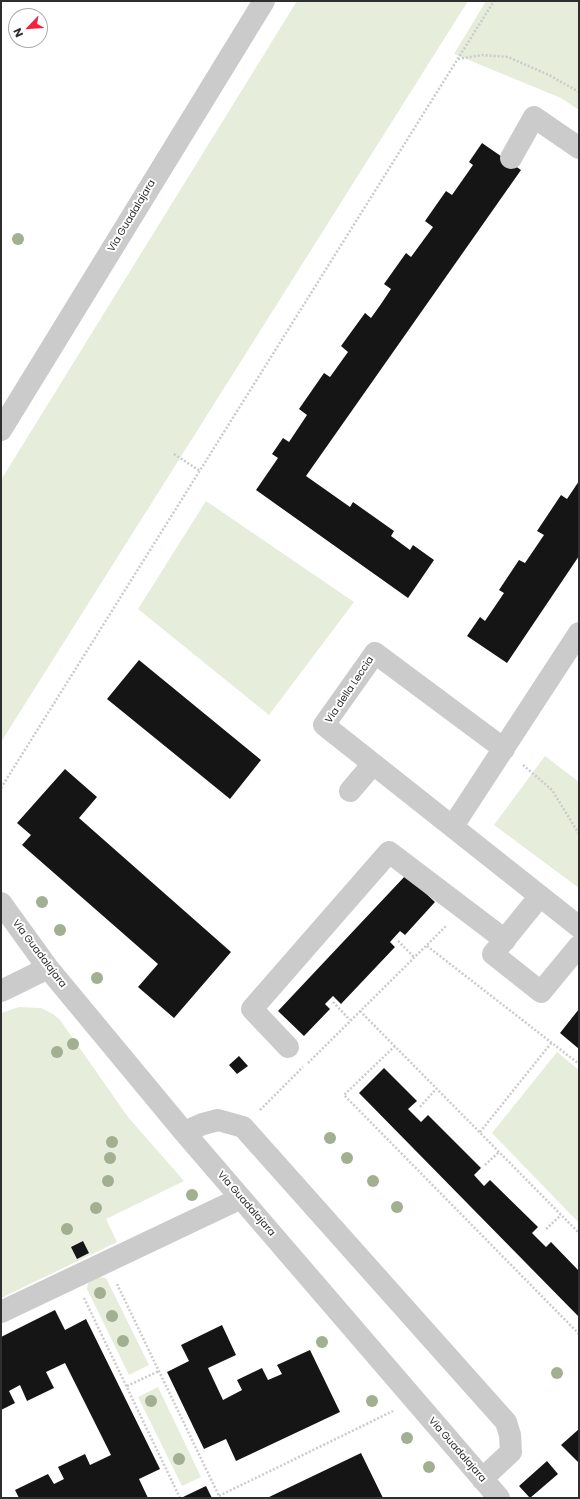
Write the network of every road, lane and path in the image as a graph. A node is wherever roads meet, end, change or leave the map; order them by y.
1 (264, 1) edge
2 (494, 1) edge
3 (458, 59) junction
4 (579, 92) edge
5 (579, 148) edge
6 (511, 158) dead end
7 (1, 430) edge
8 (174, 454) dead end
9 (200, 471) junction
10 (579, 633) edge
11 (504, 749) junction
12 (373, 764) junction
13 (533, 773) dead end
14 (1, 788) edge
15 (350, 791) dead end
16 (453, 826) junction
17 (579, 834) edge
18 (540, 896) junction
19 (1, 902) edge
20 (463, 908) junction
21 (579, 926) edge
22 (505, 940) junction
23 (398, 941) dead end
24 (427, 946) junction
25 (579, 946) edge
26 (415, 958) junction
27 (48, 968) junction
28 (1, 991) edge
29 (333, 1002) dead end
30 (360, 1011) junction
31 (350, 1020) junction
32 (552, 1042) junction
33 (395, 1046) junction
34 (288, 1048) joint
35 (307, 1064) junction
36 (579, 1064) edge
37 (436, 1089) junction
38 (420, 1107) dead end
39 (242, 1127) junction
40 (184, 1132) junction
41 (480, 1132) junction
42 (499, 1152) junction
43 (485, 1165) dead end
44 (240, 1198) junction
45 (561, 1215) junction
46 (546, 1229) dead end
47 (579, 1233) edge
48 (106, 1262) junction
49 (74, 1277) junction
50 (1, 1312) edge
51 (579, 1334) edge
52 (159, 1371) junction
53 (127, 1386) junction
54 (414, 1400) junction
55 (482, 1479) junction
56 (220, 1497) edge
57 (180, 1498) edge
58 (499, 1498) edge

1 - 7 street, Via Guadalajara
2 - 3 path
3 - 4 path
3 - 9 path
5 - 6 street
8 - 9 path
9 - 14 path
10 - 11 street
11 - 12 street, Via della Leccia
11 - 16 street
12 - 15 street
12 - 16 street, Via della Leccia
13 - 17 path
16 - 18 street, Via della Leccia
18 - 21 street, Via della Leccia
18 - 22 street
19 - 27 street, Via Guadalajara
20 - 22 street
20 - 24 path
20 - 34 street
22 - 25 street
23 - 26 path
24 - 26 path
24 - 32 path
26 - 30 path
27 - 28 street
27 - 40 street, Via Guadalajara
29 - 31 path
30 - 31 path
30 - 33 path
31 - 35 path
32 - 36 path
32 - 41 path
33 - 37 path
33 - 51 path
34 - 35 path
35 - 39 path
37 - 38 path
37 - 41 path
39 - 40 street
39 - 55 street
40 - 44 street, Via Guadalajara
41 - 42 path
42 - 43 path
42 - 45 path
44 - 48 street
44 - 54 street, Via Guadalajara
45 - 46 path
45 - 47 path
48 - 49 street
48 - 52 path
49 - 50 street
49 - 53 path
52 - 53 path
52 - 56 path
53 - 57 path
54 - 55 street, Via Guadalajara
54 - 56 path
55 - 58 street, Via Guadalajara

